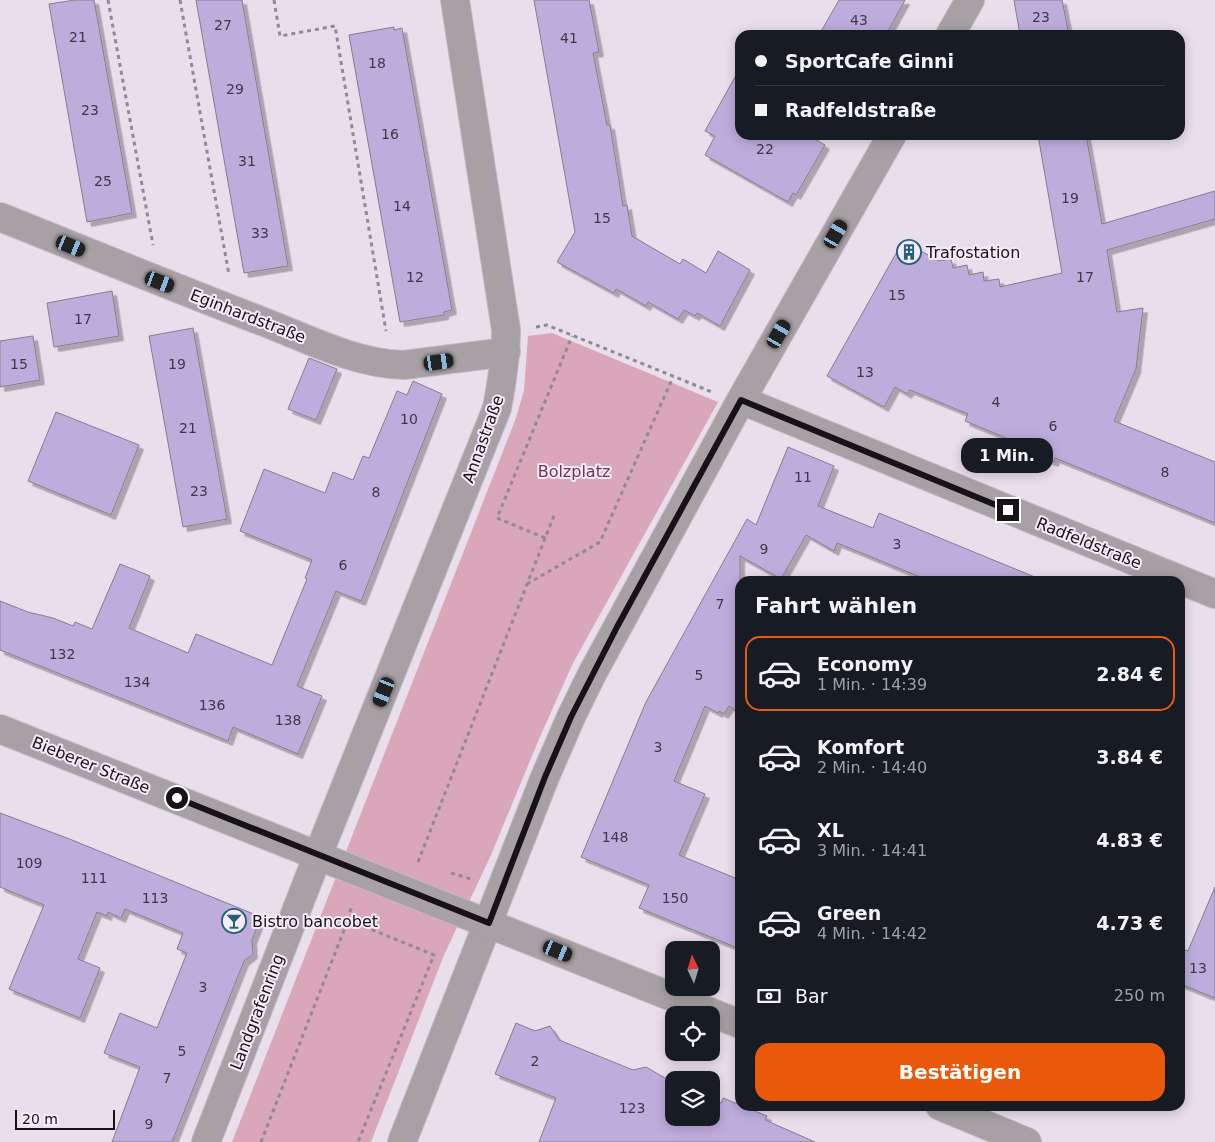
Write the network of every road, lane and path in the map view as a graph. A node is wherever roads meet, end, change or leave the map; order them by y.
1 (108, 0) edge
2 (180, 0) edge
3 (274, 0) edge
4 (455, 0) edge
5 (970, 0) edge
6 (953, 30) edge
7 (889, 140) edge
8 (0, 217) edge
9 (160, 282) junction
10 (235, 311) junction
11 (572, 336) junction
12 (506, 341) junction
13 (392, 365) junction
14 (673, 377) junction
15 (741, 400) junction
16 (555, 513) dead end
17 (545, 538) junction
18 (1171, 576) edge
19 (1185, 582) edge
20 (527, 584) junction
21 (1215, 594) edge
22 (0, 728) edge
23 (318, 855) junction
24 (427, 865) dead end
25 (446, 871) dead end
26 (502, 889) junction
27 (489, 923) junction
28 (735, 1022) edge
29 (952, 1111) edge
30 (206, 1142) edge
31 (261, 1142) edge
32 (358, 1142) edge
33 (402, 1142) edge
34 (1027, 1142) edge

1 - 9 path
2 - 10 path
3 - 13 path
4 - 12 street, Annastraße
5 - 6 street
7 - 15 street
8 - 9 street, Eginhardstraße
9 - 10 street, Eginhardstraße
10 - 13 street, Eginhardstraße
11 - 12 path
11 - 14 path
11 - 17 path
12 - 13 street, Eginhardstraße
12 - 23 street, Annastraße
14 - 15 path
14 - 20 path
15 - 18 street, Radfeldstraße
15 - 26 street
16 - 17 path
17 - 20 path
19 - 21 street, Radfeldstraße
20 - 24 path
22 - 23 street, Bieberer Straße
23 - 27 street, Bieberer Straße
23 - 30 street, Landgrafenring
25 - 26 path
26 - 27 street
27 - 28 street, Bieberer Straße
27 - 33 street
29 - 34 street
31 - 32 path

